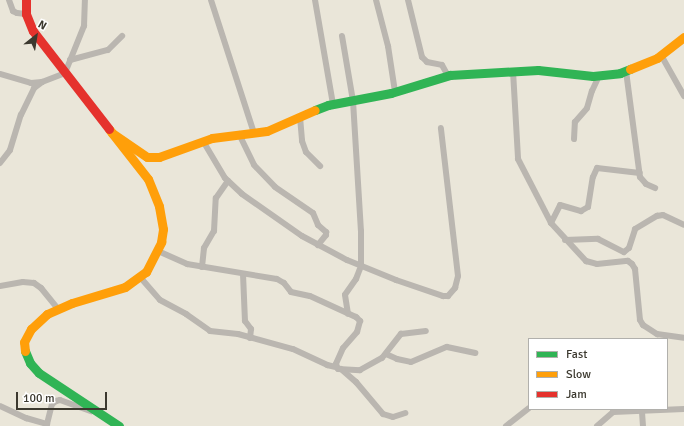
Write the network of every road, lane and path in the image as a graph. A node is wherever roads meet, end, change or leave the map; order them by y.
1 (9, 0) edge
2 (26, 0) edge
3 (84, 0) edge
4 (211, 0) edge
5 (315, 0) edge
6 (376, 0) edge
7 (408, 0) edge
8 (26, 14) junction
9 (122, 36) dead end
10 (342, 36) dead end
11 (684, 37) edge
12 (661, 55) junction
13 (70, 60) junction
14 (513, 71) junction
15 (626, 71) junction
16 (65, 73) junction
17 (0, 74) edge
18 (448, 76) junction
19 (599, 76) junction
20 (42, 82) junction
21 (395, 92) junction
22 (684, 96) edge
23 (353, 101) junction
24 (333, 104) junction
25 (300, 117) junction
26 (441, 128) dead end
27 (112, 133) junction
28 (254, 133) junction
29 (239, 134) junction
30 (574, 139) dead end
31 (203, 141) junction
32 (0, 163) edge
33 (320, 166) dead end
34 (640, 173) junction
35 (228, 181) junction
36 (655, 188) dead end
37 (551, 223) junction
38 (684, 225) edge
39 (565, 240) junction
40 (318, 245) junction
41 (158, 252) junction
42 (361, 266) junction
43 (202, 267) junction
44 (243, 274) junction
45 (140, 277) junction
46 (0, 286) edge
47 (58, 309) junction
48 (348, 314) junction
49 (426, 331) dead end
50 (250, 338) junction
51 (684, 338) edge
52 (475, 353) dead end
53 (386, 354) junction
54 (338, 368) junction
55 (0, 406) edge
56 (528, 409) edge
57 (684, 409) edge
58 (613, 411) edge
59 (642, 412) junction
60 (99, 413) junction
61 (405, 413) dead end
62 (119, 426) edge
63 (506, 426) edge
64 (597, 426) edge
65 (643, 426) edge

1 - 8 street
2 - 8 street
3 - 13 street
4 - 28 street
5 - 24 street
6 - 21 street
7 - 18 street
8 - 16 street
9 - 13 street
10 - 23 street
11 - 12 street
12 - 15 street
12 - 22 street
13 - 16 street
14 - 18 street
14 - 19 street
14 - 37 street
15 - 19 street
15 - 34 street
16 - 20 street
16 - 27 street
17 - 20 street
18 - 21 street
19 - 30 street
20 - 32 street
21 - 23 street
23 - 24 street
23 - 42 street
24 - 25 street
25 - 28 street
25 - 33 street
26 - 42 street
27 - 31 street
27 - 41 street
28 - 29 street
29 - 31 street
29 - 40 street
31 - 35 street
34 - 36 street
34 - 37 street
35 - 40 street
35 - 43 street
37 - 39 street
38 - 39 street
39 - 51 street
40 - 42 street
41 - 43 street
41 - 45 street
42 - 48 street
43 - 44 street
44 - 48 street
44 - 50 street
45 - 47 street
45 - 50 street
46 - 47 street
47 - 60 street
48 - 54 street
49 - 53 street
50 - 54 street
52 - 53 street
53 - 54 street
54 - 61 street
55 - 60 street
56 - 63 street
57 - 59 street
58 - 59 street
58 - 64 street
59 - 65 street
60 - 62 street

